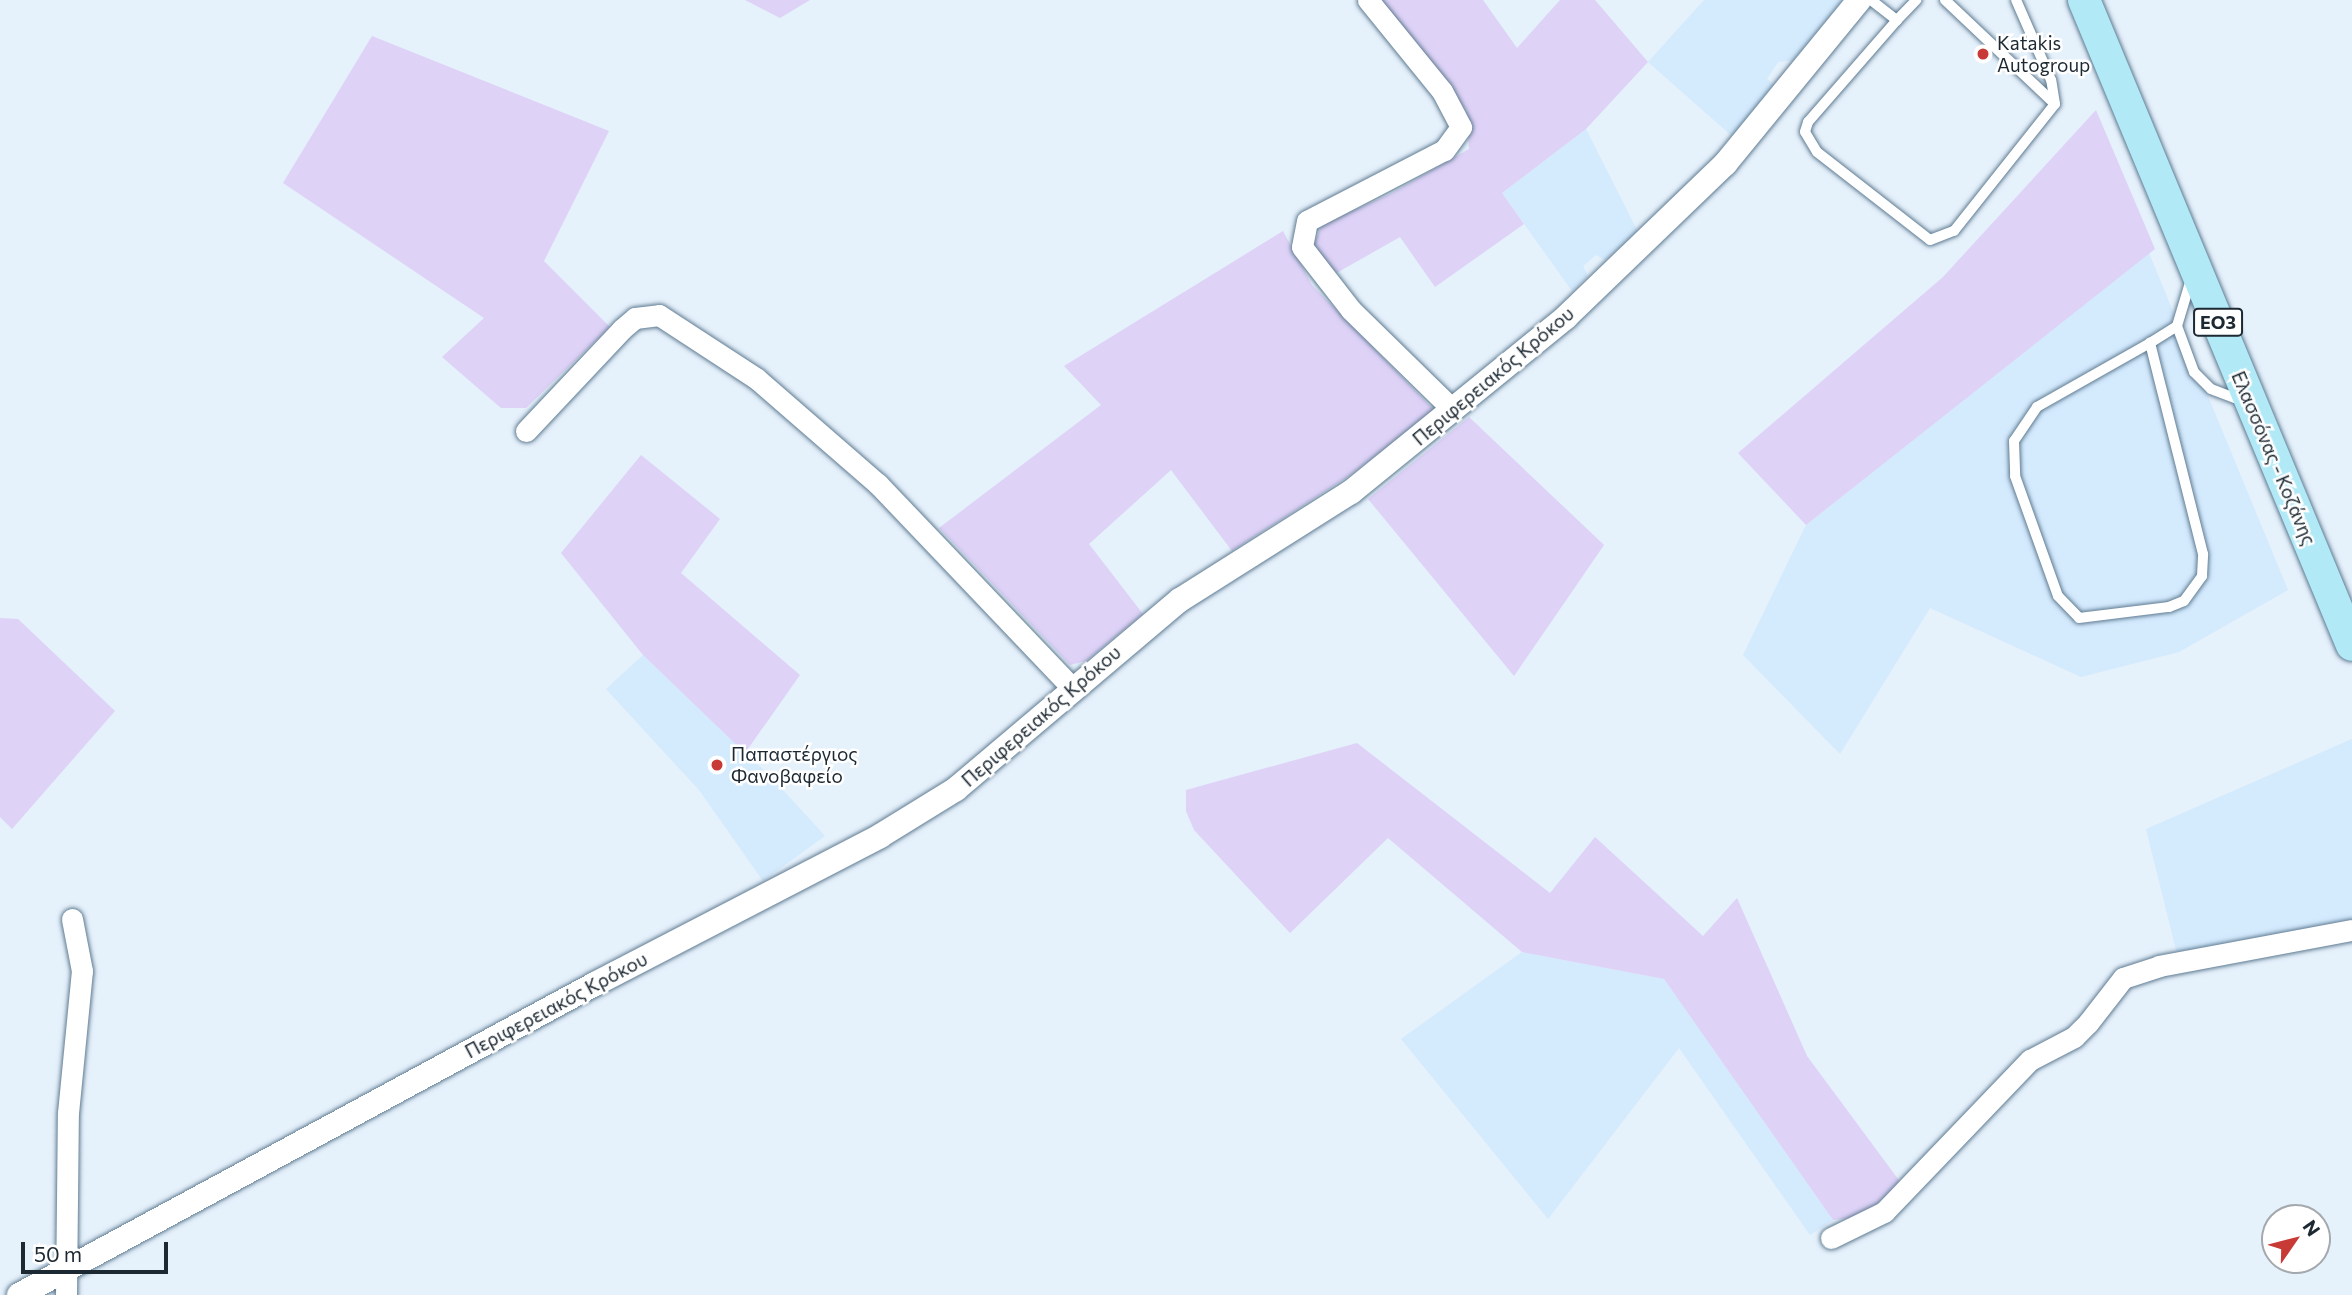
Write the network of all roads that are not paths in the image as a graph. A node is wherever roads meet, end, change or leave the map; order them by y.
1 (1368, 0) edge
2 (1859, 0) edge
3 (1871, 0) edge
4 (1916, 0) edge
5 (1945, 0) edge
6 (2017, 0) edge
7 (2084, 0) edge
8 (1897, 20) junction
9 (2055, 104) junction
10 (2195, 267) junction
11 (2177, 326) junction
12 (2150, 343) junction
13 (2251, 404) junction
14 (1453, 410) junction
15 (526, 431) dead end
16 (2352, 645) edge
17 (1073, 689) junction
18 (72, 919) dead end
19 (2352, 930) edge
20 (1831, 1238) dead end
21 (65, 1269) junction
22 (19, 1295) edge
23 (66, 1295) edge

1 - 14 street
2 - 14 street, Περιφερειακός Κρόκου
3 - 8 lane
4 - 8 lane
5 - 9 lane
6 - 9 lane
7 - 10 main road, Ελασσόνας - Κοζάνης / ΕΟ3
8 - 9 lane
10 - 11 lane
10 - 13 main road, Ελασσόνας - Κοζάνης / ΕΟ3
11 - 12 lane
11 - 13 lane
12 - 12 lane
13 - 16 main road, Ελασσόνας - Κοζάνης / ΕΟ3
14 - 17 street, Περιφερειακός Κρόκου
15 - 17 street
17 - 21 street, Περιφερειακός Κρόκου
18 - 21 street
19 - 20 street
21 - 22 street, Περιφερειακός Κρόκου
21 - 23 street

